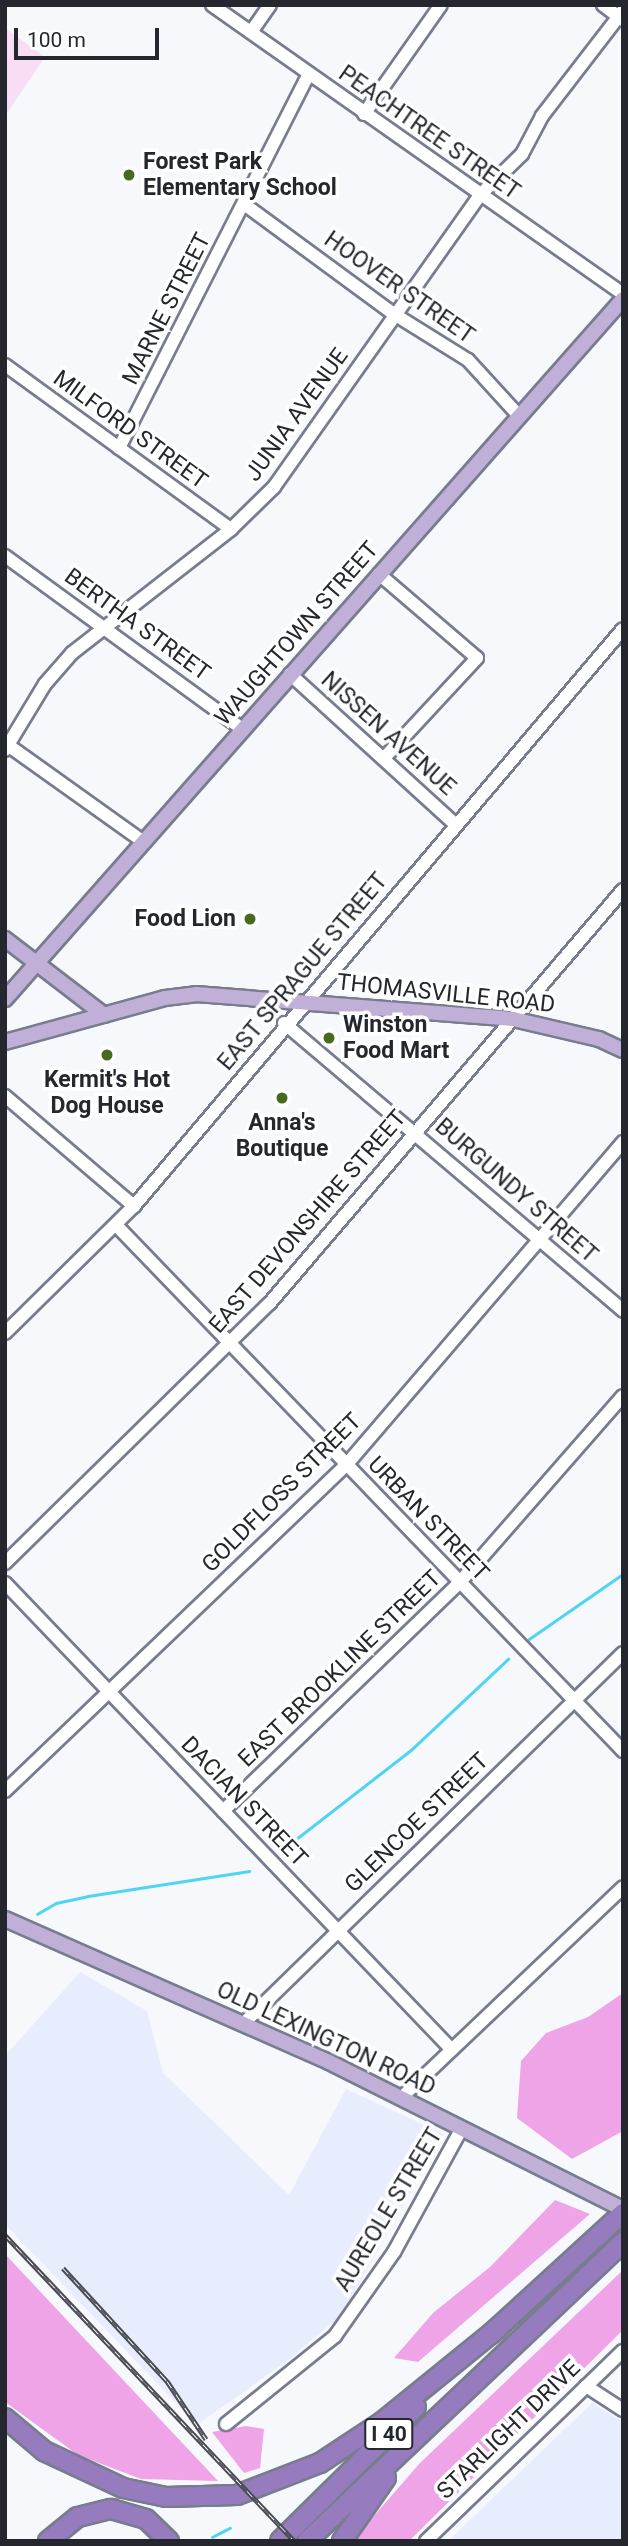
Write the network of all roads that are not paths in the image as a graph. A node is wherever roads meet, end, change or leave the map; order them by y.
1 (212, 5) edge
2 (270, 5) edge
3 (442, 5) edge
4 (603, 5) edge
5 (621, 16) edge
6 (251, 32) junction
7 (308, 75) junction
8 (364, 114) junction
9 (479, 196) junction
10 (244, 204) junction
11 (623, 297) edge
12 (394, 314) junction
13 (7, 371) edge
14 (520, 417) junction
15 (119, 449) junction
16 (231, 529) junction
17 (5, 556) edge
18 (379, 574) junction
19 (103, 626) junction
20 (623, 629) edge
21 (290, 674) junction
22 (242, 729) junction
23 (6, 746) edge
24 (384, 758) junction
25 (456, 825) junction
26 (144, 842) junction
27 (623, 890) edge
28 (5, 939) edge
29 (36, 963) junction
30 (5, 999) edge
31 (304, 1001) junction
32 (104, 1015) junction
33 (513, 1020) junction
34 (284, 1024) junction
35 (5, 1042) edge
36 (623, 1050) edge
37 (5, 1096) edge
38 (414, 1131) junction
39 (623, 1142) edge
40 (134, 1206) junction
41 (116, 1225) junction
42 (539, 1239) junction
43 (623, 1311) edge
44 (5, 1333) edge
45 (230, 1345) junction
46 (623, 1396) edge
47 (347, 1465) junction
48 (5, 1563) edge
49 (460, 1582) junction
50 (5, 1583) edge
51 (623, 1653) edge
52 (109, 1692) junction
53 (573, 1699) junction
54 (623, 1751) edge
55 (5, 1791) edge
56 (223, 1811) junction
57 (623, 1886) edge
58 (5, 1919) edge
59 (338, 1930) junction
60 (243, 2024) junction
61 (452, 2050) junction
62 (401, 2098) junction
63 (462, 2128) junction
64 (623, 2211) edge
65 (623, 2242) edge
66 (498, 2328) junction
67 (623, 2351) edge
68 (586, 2386) junction
69 (623, 2410) edge
70 (5, 2418) edge
71 (226, 2424) dead end
72 (423, 2431) junction
73 (48, 2541) edge
74 (169, 2541) edge
75 (280, 2541) edge
76 (307, 2541) edge
77 (342, 2541) edge
78 (426, 2541) edge

1 - 6 street, PEACHTREE STREET
2 - 6 street
3 - 8 street
4 - 5 street
5 - 9 street, JUNIA AVENUE
6 - 7 street, PEACHTREE STREET
7 - 8 street, PEACHTREE STREET
7 - 10 street, MARNE STREET
8 - 9 street, PEACHTREE STREET
9 - 11 street, PEACHTREE STREET
9 - 12 street, JUNIA AVENUE
10 - 12 street, HOOVER STREET
10 - 15 street, MARNE STREET
11 - 14 main road, WAUGHTOWN STREET
12 - 14 street, HOOVER STREET
12 - 16 street, JUNIA AVENUE
13 - 15 street, MILFORD STREET
14 - 18 main road, WAUGHTOWN STREET
15 - 16 street, MILFORD STREET
16 - 19 street, JUNIA AVENUE
17 - 19 street, BERTHA STREET
18 - 21 main road, WAUGHTOWN STREET
18 - 24 street
19 - 22 street, BERTHA STREET
19 - 23 street, JUNIA AVENUE
20 - 25 street, EAST SPRAGUE STREET
21 - 22 main road, WAUGHTOWN STREET
21 - 24 street, NISSEN AVENUE
22 - 26 main road, WAUGHTOWN STREET
23 - 26 street
24 - 25 street, NISSEN AVENUE
25 - 31 street, EAST SPRAGUE STREET
26 - 29 main road, WAUGHTOWN STREET
27 - 33 street, EAST DEVONSHIRE STREET
28 - 29 main road
29 - 30 main road, WAUGHTOWN STREET
29 - 32 main road
31 - 32 main road, THOMASVILLE ROAD
31 - 33 main road, THOMASVILLE ROAD
31 - 34 street, EAST SPRAGUE STREET
32 - 35 main road, THOMASVILLE ROAD
33 - 36 main road, THOMASVILLE ROAD
33 - 38 street, EAST DEVONSHIRE STREET
34 - 38 street, BURGUNDY STREET
34 - 40 street, EAST SPRAGUE STREET
37 - 40 street
38 - 42 street, BURGUNDY STREET
38 - 45 street, EAST DEVONSHIRE STREET
39 - 42 street, GOLDFLOSS STREET
40 - 41 street, EAST SPRAGUE STREET
41 - 44 street, EAST SPRAGUE STREET
41 - 45 street, URBAN STREET
42 - 43 street, BURGUNDY STREET
42 - 47 street, GOLDFLOSS STREET
45 - 47 street, URBAN STREET
45 - 48 street, EAST DEVONSHIRE STREET
46 - 49 street, EAST BROOKLINE STREET
47 - 49 street, URBAN STREET
47 - 52 street, GOLDFLOSS STREET
49 - 53 street, URBAN STREET
49 - 56 street, EAST BROOKLINE STREET
50 - 52 street, DACIAN STREET
51 - 53 street, GLENCOE STREET
52 - 55 street, GOLDFLOSS STREET
52 - 56 street, DACIAN STREET
53 - 54 street, URBAN STREET
53 - 59 street, GLENCOE STREET
56 - 59 street, DACIAN STREET
57 - 61 street
58 - 60 main road, OLD LEXINGTON ROAD
59 - 60 street, GLENCOE STREET
59 - 61 street, DACIAN STREET
60 - 62 main road, OLD LEXINGTON ROAD
61 - 62 street
62 - 63 main road, OLD LEXINGTON ROAD
63 - 64 main road, OLD LEXINGTON ROAD
63 - 71 street, AUREOLE STREET
64 - 66 highway, I 40
65 - 72 highway, I 40
66 - 70 highway
66 - 75 highway, I 40
67 - 68 street, STARLIGHT DRIVE
68 - 69 street
68 - 78 street, STARLIGHT DRIVE
72 - 76 highway, I 40
72 - 77 highway
73 - 74 highway

